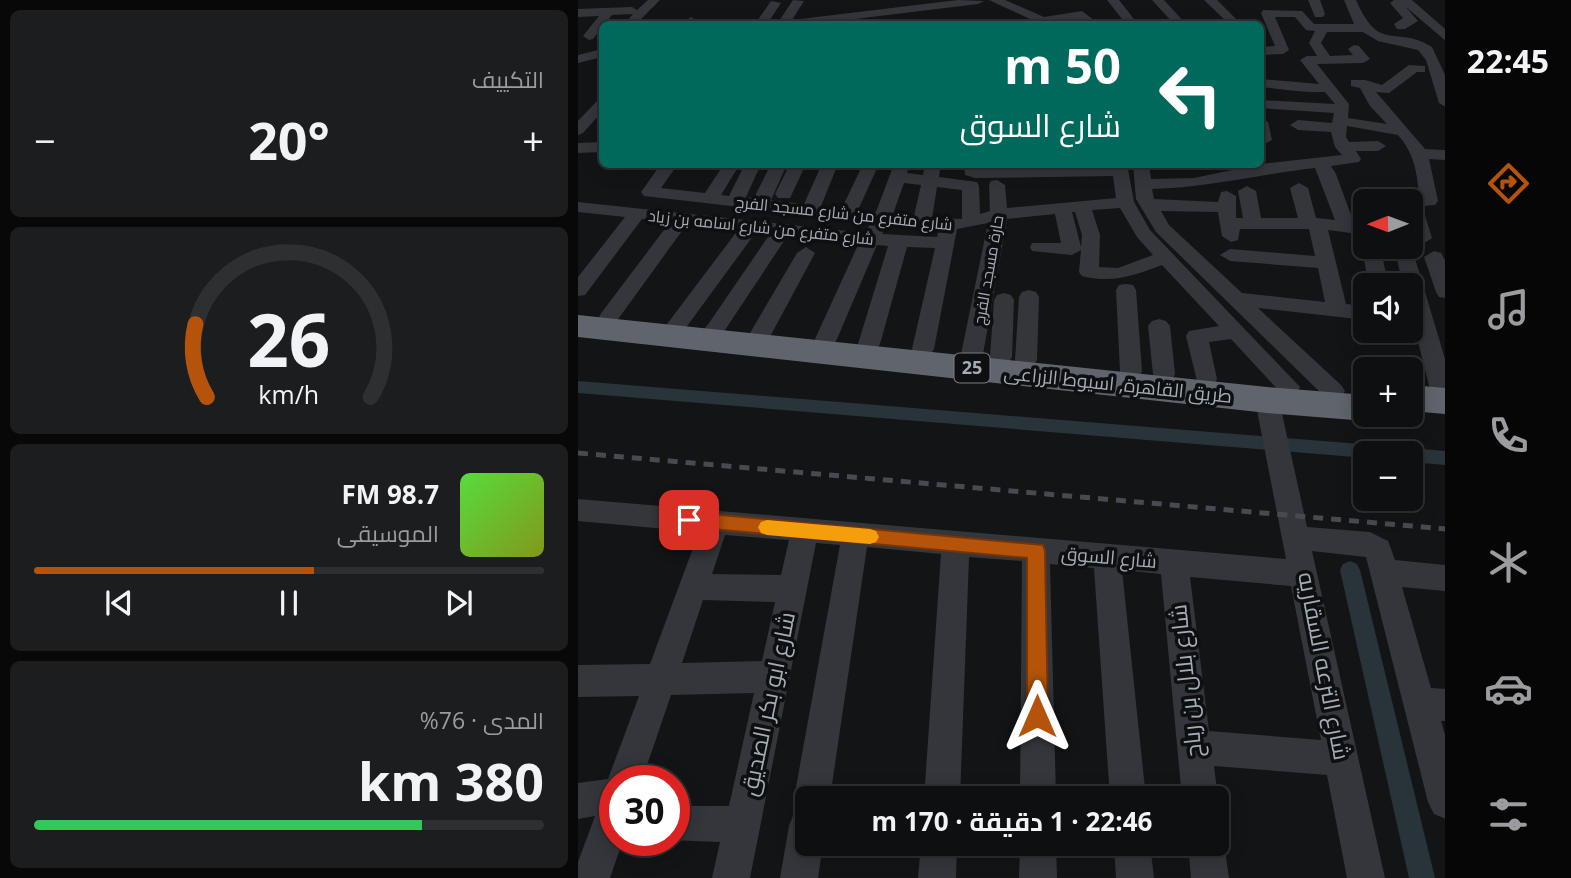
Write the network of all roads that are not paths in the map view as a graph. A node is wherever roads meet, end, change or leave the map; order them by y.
1 (654, 0) edge
2 (847, 0) edge
3 (865, 0) edge
4 (883, 0) edge
5 (995, 0) edge
6 (1113, 0) edge
7 (1158, 0) edge
8 (1175, 0) edge
9 (1210, 0) edge
10 (1314, 0) edge
11 (1350, 0) edge
12 (1393, 0) edge
13 (1405, 0) edge
14 (798, 1) edge
15 (775, 3) dead end
16 (972, 4) edge
17 (913, 5) edge
18 (632, 10) dead end
19 (578, 13) edge
20 (1319, 14) dead end
21 (856, 16) junction
22 (889, 18) edge
23 (874, 19) edge
24 (1185, 20) edge
25 (611, 21) edge
26 (626, 21) edge
27 (763, 21) edge
28 (802, 21) edge
29 (840, 21) edge
30 (1020, 21) edge
31 (1042, 21) edge
32 (1055, 21) edge
33 (1089, 21) edge
34 (1126, 21) edge
35 (1232, 21) edge
36 (578, 23) edge
37 (1401, 26) dead end
38 (1362, 28) junction
39 (596, 29) edge
40 (1266, 29) edge
41 (1322, 29) junction
42 (1442, 32) edge
43 (1354, 49) dead end
44 (1264, 51) edge
45 (599, 54) edge
46 (582, 58) edge
47 (1326, 60) junction
48 (1374, 65) dead end
49 (1420, 69) dead end
50 (1264, 83) edge
51 (1323, 83) junction
52 (1365, 84) junction
53 (1445, 103) edge
54 (1264, 105) edge
55 (599, 107) edge
56 (1341, 119) junction
57 (1298, 125) dead end
58 (578, 130) edge
59 (1402, 131) junction
60 (1378, 146) dead end
61 (599, 147) edge
62 (578, 148) edge
63 (1420, 154) junction
64 (1445, 155) edge
65 (1316, 157) junction
66 (1347, 158) junction
67 (667, 168) edge
68 (729, 168) edge
69 (750, 168) edge
70 (777, 168) edge
71 (796, 168) edge
72 (828, 168) edge
73 (869, 168) edge
74 (1119, 168) edge
75 (972, 169) edge
76 (1222, 170) edge
77 (900, 171) edge
78 (1141, 174) edge
79 (939, 180) edge
80 (1039, 184) dead end
81 (1299, 188) dead end
82 (1247, 191) dead end
83 (784, 194) dead end
84 (971, 196) junction
85 (998, 198) junction
86 (710, 199) junction
87 (1423, 201) edge
88 (735, 202) junction
89 (1125, 202) junction
90 (1069, 203) junction
91 (759, 205) junction
92 (1148, 206) junction
93 (578, 207) edge
94 (1228, 209) junction
95 (810, 211) junction
96 (638, 213) junction
97 (847, 215) junction
98 (683, 218) junction
99 (882, 219) junction
100 (971, 223) junction
101 (1253, 223) junction
102 (1312, 223) junction
103 (1346, 226) junction
104 (750, 227) junction
105 (1353, 227) edge
106 (939, 228) junction
107 (782, 230) junction
108 (1153, 230) junction
109 (870, 239) junction
110 (899, 241) junction
111 (1039, 247) dead end
112 (806, 253) dead end
113 (1230, 255) junction
114 (1166, 257) junction
115 (1434, 257) dead end
116 (1406, 259) edge
117 (1325, 262) junction
118 (578, 290) edge
119 (1126, 290) dead end
120 (1445, 292) edge
121 (1232, 294) junction
122 (1029, 298) dead end
123 (1004, 300) dead end
124 (1337, 310) junction
125 (1353, 312) edge
126 (588, 319) edge
127 (678, 324) junction
128 (1159, 326) dead end
129 (716, 328) junction
130 (1237, 331) junction
131 (761, 333) junction
132 (843, 344) junction
133 (923, 349) junction
134 (1000, 357) junction
135 (1131, 370) junction
136 (1164, 374) junction
137 (1206, 379) junction
138 (1333, 391) junction
139 (1353, 393) edge
140 (1423, 399) edge
141 (1445, 401) edge
142 (1276, 404) junction
143 (1353, 407) edge
144 (1423, 413) edge
145 (1445, 414) edge
146 (578, 510) edge
147 (716, 522) junction
148 (806, 531) junction
149 (855, 535) junction
150 (1298, 538) junction
151 (956, 544) junction
152 (1036, 551) junction
153 (1107, 557) junction
154 (1174, 563) junction
155 (1384, 572) junction
156 (1305, 574) junction
157 (1445, 578) edge
158 (694, 587) junction
159 (793, 589) junction
160 (774, 677) junction
161 (661, 679) junction
162 (578, 681) edge
163 (1432, 704) edge
164 (1193, 747) junction
165 (1342, 758) junction
166 (630, 765) edge
167 (814, 786) edge
168 (943, 786) edge
169 (1038, 786) edge
170 (1127, 786) edge
171 (1198, 786) edge
172 (1444, 789) edge
173 (578, 801) edge
174 (599, 808) edge
175 (690, 824) edge
176 (742, 824) junction
177 (599, 855) edge
178 (802, 856) edge
179 (938, 856) edge
180 (1038, 856) edge
181 (1133, 856) edge
182 (1207, 856) edge
183 (591, 878) edge
184 (731, 878) edge
185 (799, 878) edge
186 (937, 878) edge
187 (1038, 878) edge
188 (1135, 878) edge
189 (1210, 878) edge
190 (1366, 878) edge

1 - 26 street
2 - 29 street
3 - 21 street
4 - 23 street
5 - 31 street
6 - 34 street
7 - 24 street
8 - 24 street
9 - 35 street
10 - 20 street
11 - 38 street
12 - 37 street
13 - 42 street
14 - 28 street
15 - 27 street
16 - 17 street
16 - 30 street
17 - 22 street
18 - 25 street
19 - 39 street
21 - 23 street
21 - 29 street
22 - 23 street
32 - 33 street
36 - 39 street
38 - 41 street
38 - 53 street
39 - 46 street
40 - 41 street
40 - 44 street
41 - 47 street
43 - 47 street
45 - 46 street
47 - 51 street
48 - 51 street
49 - 52 street
50 - 51 street
51 - 52 street
51 - 56 street
52 - 59 street
54 - 56 street
55 - 58 street
56 - 57 street
56 - 59 street
56 - 66 street
59 - 63 street
60 - 66 street
61 - 62 street
63 - 64 street
63 - 87 street
65 - 66 street
65 - 76 street
65 - 103 street
67 - 86 street, شارع متفرع من شارع مسجد الفرج
68 - 86 street
69 - 88 street
70 - 91 street
71 - 83 street
72 - 95 street
73 - 97 street
74 - 75 street
74 - 89 street
76 - 78 street
77 - 79 street
77 - 99 street
78 - 92 street
79 - 84 street
79 - 106 street
80 - 90 street
81 - 102 street
82 - 101 street
84 - 85 street
84 - 100 street
85 - 90 street, شارع متفرع من شارع مسجد الفرج
85 - 100 street, شارع متفرع من شارع مسجد الفرج
85 - 134 street, حارة مسجد الفرج
86 - 88 street, شارع متفرع من شارع مسجد الفرج
88 - 91 street, شارع متفرع من شارع مسجد الفرج
89 - 90 street, شارع متفرع من شارع مسجد الفرج
89 - 108 street
90 - 111 street
90 - 114 street
91 - 95 street, شارع متفرع من شارع مسجد الفرج
92 - 94 street
92 - 108 street
93 - 96 street, شارع متفرع من شارع اسامه بن زياد
94 - 101 street
94 - 113 street
95 - 97 street, شارع متفرع من شارع مسجد الفرج
96 - 98 street, شارع متفرع من شارع اسامه بن زياد
96 - 118 street
97 - 99 street, شارع متفرع من شارع مسجد الفرج
98 - 104 street, شارع متفرع من شارع اسامه بن زياد
98 - 126 street
99 - 106 street, شارع متفرع من شارع مسجد الفرج
99 - 109 street
100 - 106 street, شارع متفرع من شارع مسجد الفرج
101 - 102 street
102 - 103 street
102 - 117 street
103 - 105 street
104 - 107 street, شارع متفرع من شارع اسامه بن زياد
104 - 127 street
106 - 110 street, شارع متفرع من شارع اسامه بن زياد
106 - 133 street
107 - 109 street, شارع متفرع من شارع اسامه بن زياد
107 - 129 street
108 - 114 street
108 - 121 street
109 - 110 street, شارع متفرع من شارع اسامه بن زياد
109 - 132 street
110 - 132 street
112 - 131 street
113 - 117 street
113 - 121 street
114 - 130 street
115 - 120 street
116 - 141 street
117 - 124 street
119 - 135 street
121 - 124 street
121 - 138 street
122 - 134 street
123 - 134 street
124 - 125 street
126 - 127 highway, طريق القاهرة, اسيوط الزراعى / 25
126 - 132 highway, طريق القاهرة, اسيوط الزراعى / 25
127 - 129 highway, طريق القاهرة, اسيوط الزراعى / 25
128 - 136 street
129 - 131 highway, طريق القاهرة, اسيوط الزراعى / 25
130 - 137 street
130 - 142 street
131 - 132 highway, طريق القاهرة, اسيوط الزراعى / 25
132 - 133 highway, طريق القاهرة, اسيوط الزراعى / 25
132 - 142 highway, طريق القاهرة, اسيوط الزراعى / 25
133 - 134 highway, طريق القاهرة, اسيوط الزراعى / 25
134 - 135 highway, طريق القاهرة, اسيوط الزراعى / 25
135 - 136 highway, طريق القاهرة, اسيوط الزراعى / 25
136 - 137 highway, طريق القاهرة, اسيوط الزراعى / 25
137 - 142 highway, طريق القاهرة, اسيوط الزراعى / 25
138 - 139 highway, طريق القاهرة, اسيوط الزراعى / 25
138 - 142 highway, طريق القاهرة, اسيوط الزراعى / 25
140 - 141 highway
142 - 143 highway, طريق القاهرة, اسيوط الزراعى / 25
142 - 150 street, شارع الترعه السقاريه
144 - 145 highway
146 - 147 street, شارع السوق
147 - 148 street, شارع السوق
147 - 158 street
148 - 149 street, شارع السوق
148 - 159 street, شارع ابو بكر الصديق
149 - 151 street, شارع السوق
149 - 167 street
150 - 155 street
150 - 156 street, شارع الترعه السقاريه
151 - 152 street, شارع السوق
151 - 168 street
152 - 153 street, شارع السوق
152 - 169 street
153 - 154 street, شارع السوق
153 - 170 street
154 - 156 street, شارع السوق
154 - 164 street, شارع بلال بن رباح
155 - 157 street
155 - 163 street
156 - 165 street, شارع الترعه السقاريه
158 - 159 street
158 - 161 street
159 - 160 street, شارع ابو بكر الصديق
160 - 161 street
160 - 176 street, شارع ابو بكر الصديق
161 - 162 street
161 - 166 street
163 - 172 street
164 - 165 street
164 - 171 street, شارع بلال بن رباح
165 - 190 street, شارع الترعه السقاريه
173 - 174 street
175 - 176 street
176 - 184 street, شارع ابو بكر الصديق
177 - 183 street
178 - 185 street
179 - 186 street
180 - 187 street
181 - 188 street
182 - 189 street

